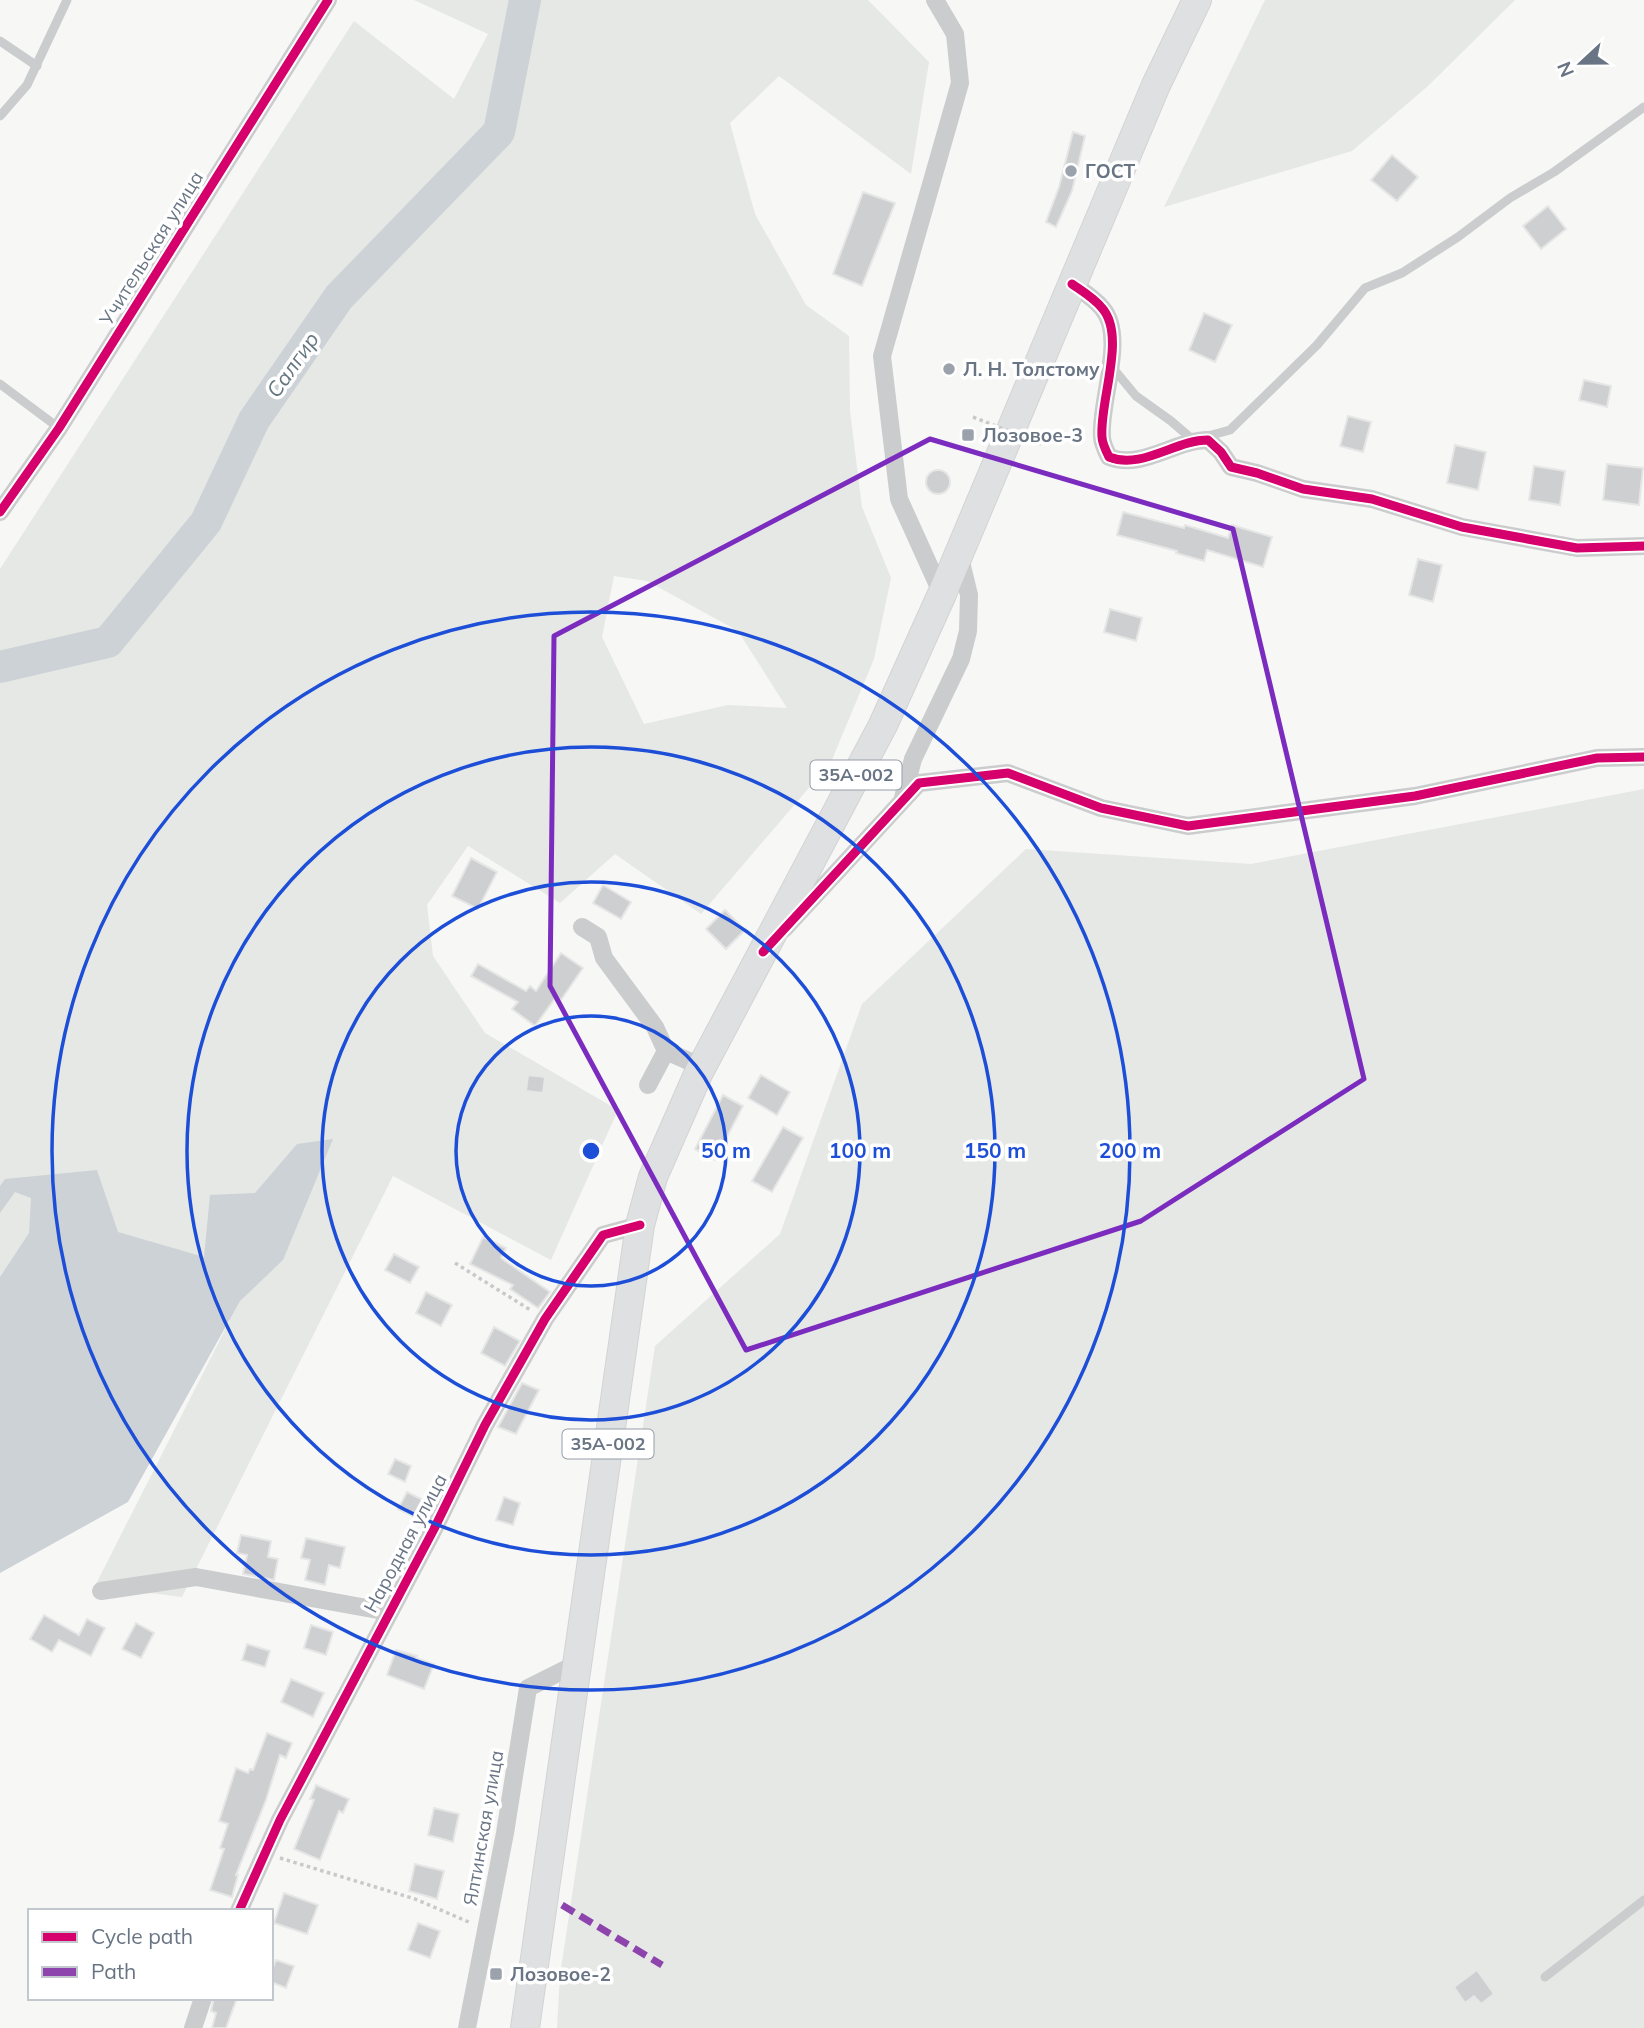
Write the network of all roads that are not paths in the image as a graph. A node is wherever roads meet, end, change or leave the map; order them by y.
1 (67, 0) edge
2 (328, 0) edge
3 (935, 0) edge
4 (1197, 0) edge
5 (0, 41) edge
6 (37, 65) junction
7 (1644, 107) edge
8 (0, 116) edge
9 (1072, 284) junction
10 (1111, 366) junction
11 (0, 384) edge
12 (59, 428) junction
13 (1193, 440) junction
14 (0, 512) edge
15 (1644, 546) edge
16 (959, 554) junction
17 (942, 594) junction
18 (1644, 757) edge
19 (902, 801) junction
20 (582, 927) dead end
21 (763, 952) junction
22 (666, 1051) junction
23 (702, 1067) junction
24 (648, 1085) dead end
25 (640, 1224) junction
26 (100, 1591) dead end
27 (389, 1612) junction
28 (576, 1664) junction
29 (1644, 1900) edge
30 (240, 1909) edge
31 (1545, 1977) dead end
32 (203, 2000) edge
33 (193, 2028) edge
34 (467, 2028) edge
35 (525, 2028) edge

1 - 6 lane
2 - 12 street, Учительская улица
3 - 17 street
4 - 9 main road, 35А-002
5 - 6 lane
6 - 8 lane
7 - 13 lane
9 - 10 street
9 - 16 main road, 35А-002
10 - 13 lane
10 - 13 street
11 - 12 lane
12 - 14 street, Учительская улица
13 - 15 street
16 - 17 main road, 35А-002
16 - 19 street
17 - 21 main road, 35А-002
18 - 19 street
19 - 21 street
20 - 22 street
21 - 23 main road, 35А-002
22 - 23 street
22 - 24 street
23 - 25 main road, 35А-002
25 - 27 street, Народная улица
25 - 28 main road, 35А-002
26 - 27 street
27 - 30 street, Народная улица
28 - 34 street, Ялтинская улица
28 - 35 main road, 35А-002
29 - 31 lane
32 - 33 street

